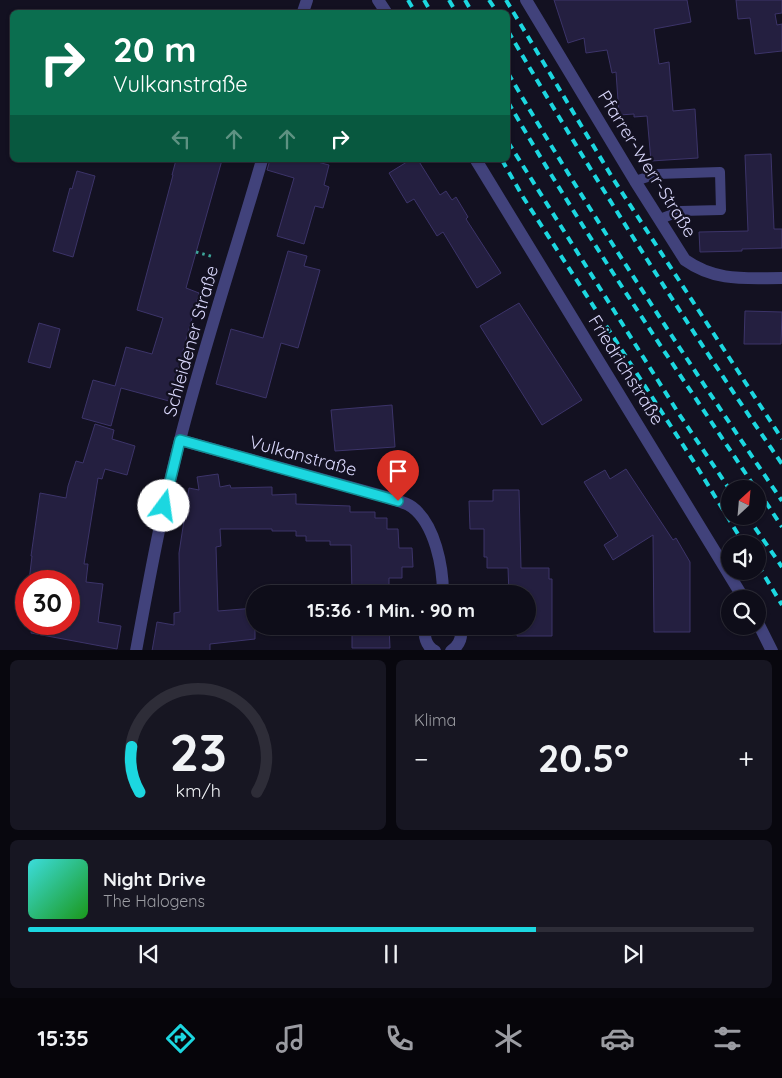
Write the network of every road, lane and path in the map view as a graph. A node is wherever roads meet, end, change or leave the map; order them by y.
1 (526, 0) edge
2 (261, 162) edge
3 (477, 162) edge
4 (635, 181) junction
5 (660, 219) junction
6 (782, 278) edge
7 (180, 440) junction
8 (443, 585) edge
9 (739, 590) edge
10 (425, 635) edge
11 (461, 635) edge
12 (764, 635) edge
13 (136, 650) edge
14 (435, 650) edge
15 (451, 650) edge
16 (772, 650) edge

1 - 4 street, Pfarrer-Werr-Straße
2 - 7 street, Schleidener Straße
3 - 9 street, Friedrichstraße
4 - 5 street, Pfarrer-Werr-Straße
4 - 5 lane
5 - 6 street, Pfarrer-Werr-Straße
7 - 8 street, Vulkanstraße
7 - 13 street, Schleidener Straße
10 - 14 street
11 - 15 street
12 - 16 street

